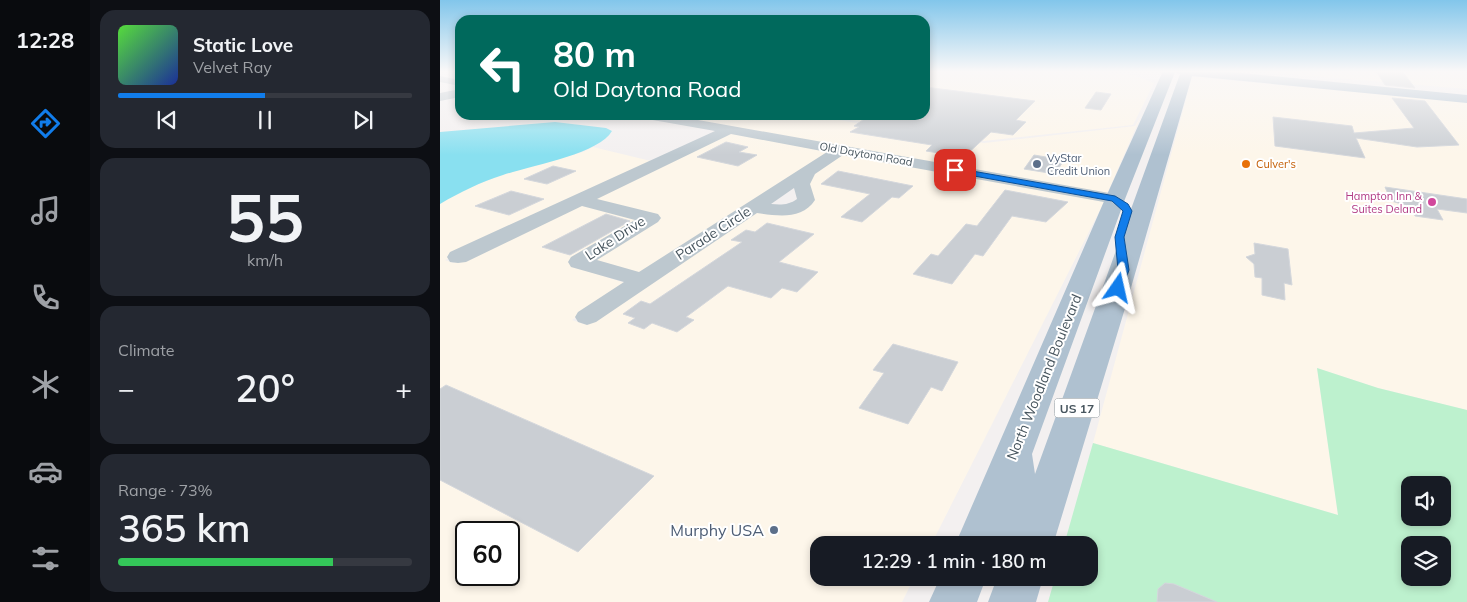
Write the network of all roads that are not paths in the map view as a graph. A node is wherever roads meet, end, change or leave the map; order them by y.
1 (1157, 99) edge
2 (1177, 99) edge
3 (674, 120) edge
4 (729, 130) junction
5 (1142, 134) junction
6 (840, 150) junction
7 (1161, 154) junction
8 (1126, 197) junction
9 (580, 200) junction
10 (458, 257) dead end
11 (641, 280) junction
12 (587, 316) dead end
13 (1015, 450) junction
14 (1035, 532) edge
15 (991, 534) edge
16 (960, 586) edge
17 (1005, 586) edge
18 (1017, 586) edge
19 (953, 602) edge
20 (1004, 602) edge
21 (1012, 602) edge

1 - 5 main road, North Woodland Boulevard / US 17
2 - 7 main road, North Woodland Boulevard / US 17
3 - 4 street, Old Daytona Road
4 - 6 street, Old Daytona Road
4 - 9 street
5 - 7 main road
5 - 8 main road, North Woodland Boulevard / US 17
6 - 8 street, Old Daytona Road
6 - 11 street, Parade Circle
7 - 8 main road, North Woodland Boulevard / US 17
8 - 13 main road, North Woodland Boulevard / US 17
8 - 14 main road, US 17
9 - 10 street
9 - 11 street, Lake Drive
11 - 12 street, Parade Circle
13 - 14 main road
13 - 15 main road, North Woodland Boulevard / US 17
16 - 19 main road
17 - 20 main road
18 - 21 main road

